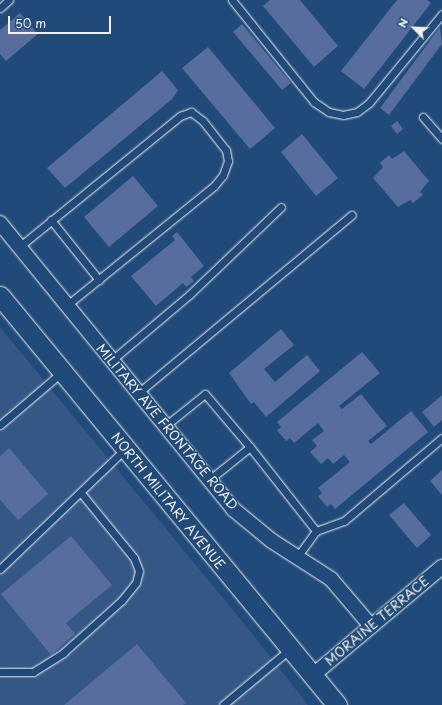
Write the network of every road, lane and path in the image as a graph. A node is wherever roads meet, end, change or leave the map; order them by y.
1 (9, 0) edge
2 (232, 0) edge
3 (0, 8) edge
4 (442, 14) edge
5 (423, 117) dead end
6 (442, 139) edge
7 (281, 207) dead end
8 (352, 215) dead end
9 (51, 220) junction
10 (0, 223) edge
11 (19, 246) junction
12 (99, 280) junction
13 (2, 301) edge
14 (67, 305) junction
15 (112, 360) junction
16 (62, 372) junction
17 (138, 393) junction
18 (0, 425) edge
19 (165, 426) junction
20 (442, 438) edge
21 (250, 447) junction
22 (125, 449) junction
23 (209, 480) junction
24 (81, 493) junction
25 (316, 531) junction
26 (297, 557) junction
27 (442, 567) edge
28 (0, 569) edge
29 (371, 626) junction
30 (290, 649) junction
31 (0, 672) edge
32 (312, 676) junction
33 (223, 705) edge
34 (337, 705) edge

1 - 3 lane
2 - 4 lane
5 - 6 lane
7 - 15 lane
8 - 17 lane
9 - 11 lane
9 - 12 lane
9 - 12 lane
10 - 11 street, MILITARY AVE FRONTAGE ROAD
11 - 14 street, MILITARY AVE FRONTAGE ROAD
12 - 14 lane
13 - 16 main road, NORTH MILITARY AVENUE
14 - 15 street, MILITARY AVE FRONTAGE ROAD
15 - 17 street, MILITARY AVE FRONTAGE ROAD
16 - 18 lane
16 - 22 main road, NORTH MILITARY AVENUE
17 - 19 street, MILITARY AVE FRONTAGE ROAD
19 - 21 lane
19 - 23 street, MILITARY AVE FRONTAGE ROAD
20 - 25 lane
21 - 23 lane
21 - 25 lane
22 - 24 lane
22 - 30 main road, NORTH MILITARY AVENUE
23 - 26 street, MILITARY AVE FRONTAGE ROAD
24 - 28 lane
24 - 31 lane
25 - 26 lane
26 - 29 street, MILITARY AVE FRONTAGE ROAD
27 - 29 street, MORAINE TERRACE
29 - 32 street, MORAINE TERRACE
30 - 32 main road, NORTH MILITARY AVENUE
30 - 33 lane
32 - 34 main road, NORTH MILITARY AVENUE

